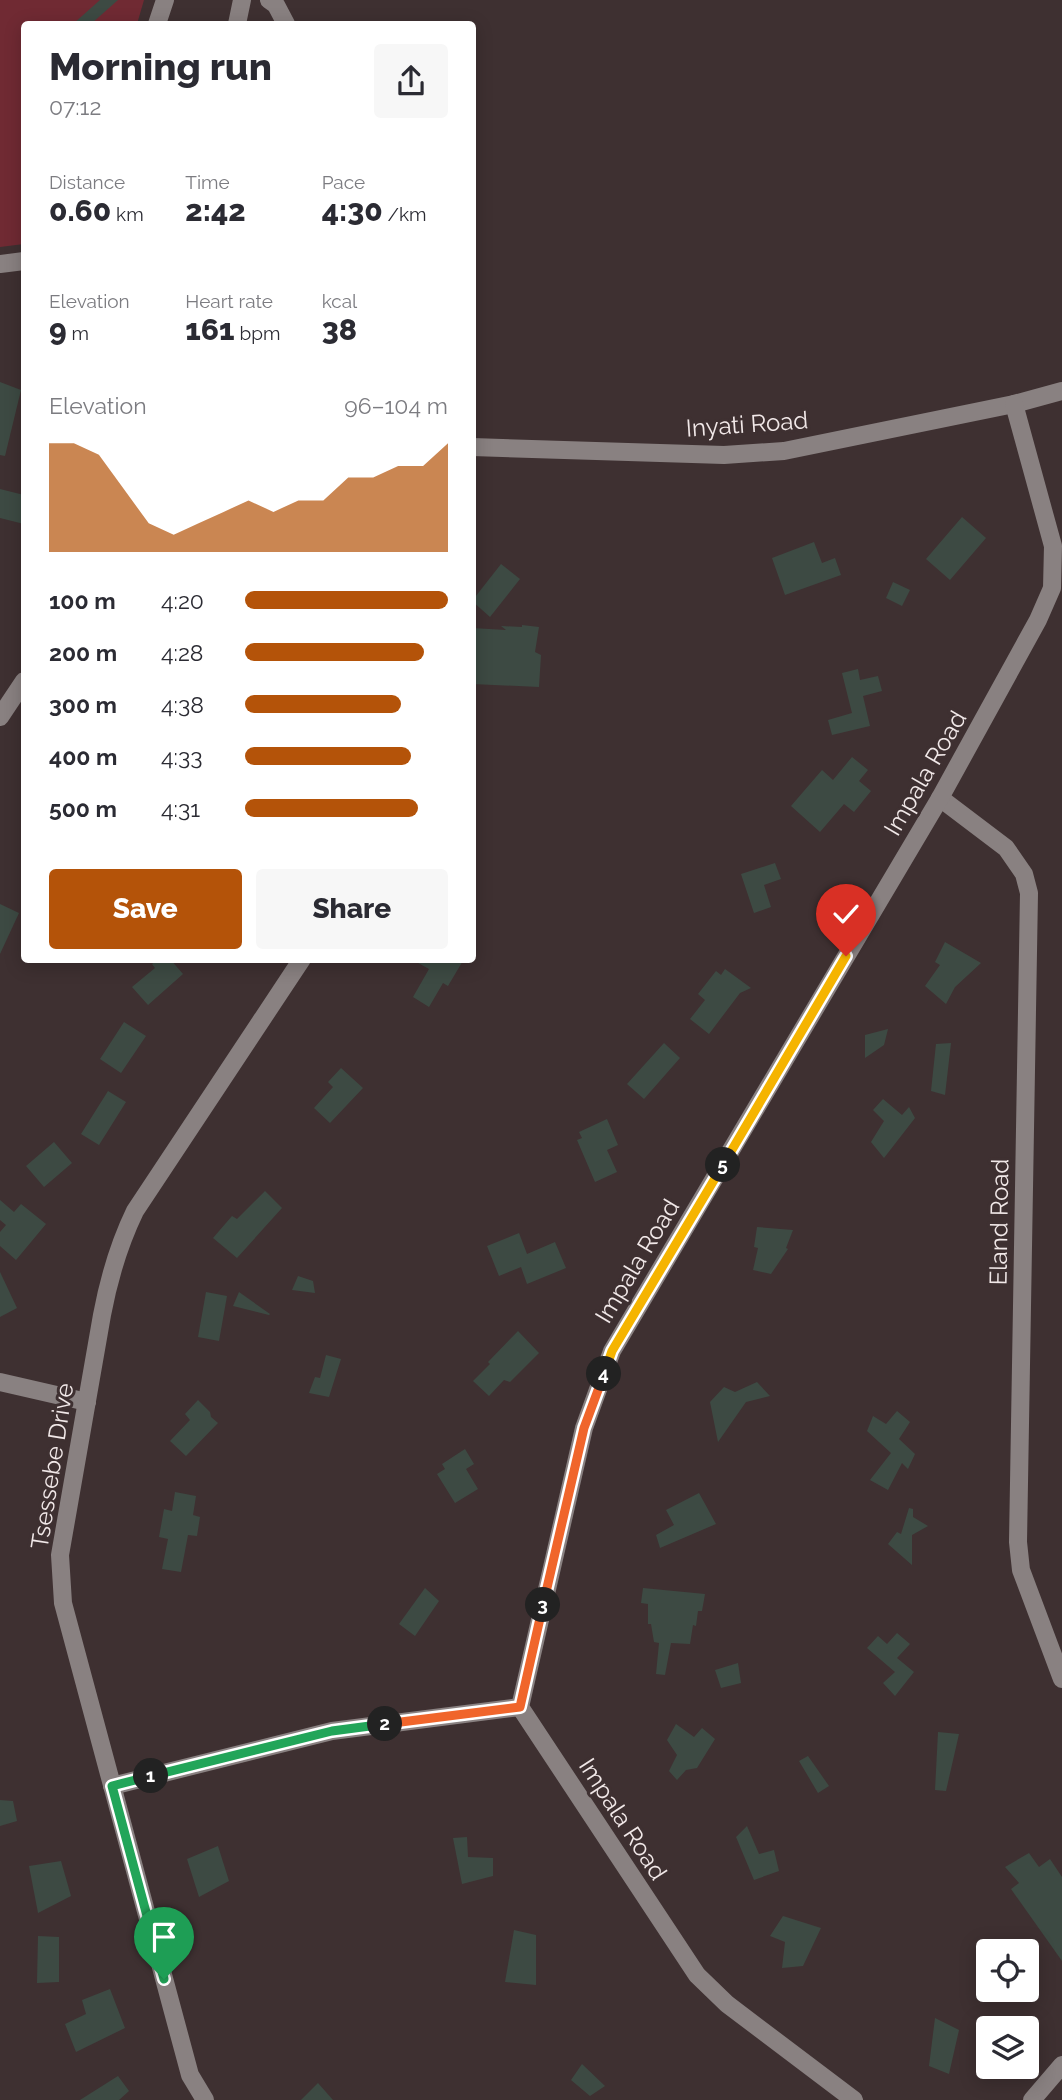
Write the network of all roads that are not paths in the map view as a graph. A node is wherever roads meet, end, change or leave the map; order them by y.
1 (164, 0) edge
2 (242, 0) edge
3 (269, 0) edge
4 (158, 21) edge
5 (238, 21) edge
6 (284, 21) edge
7 (21, 261) edge
8 (0, 264) edge
9 (1062, 391) edge
10 (1014, 404) junction
11 (476, 447) edge
12 (21, 686) edge
13 (0, 717) edge
14 (940, 798) junction
15 (299, 963) edge
16 (0, 1382) edge
17 (87, 1402) junction
18 (1062, 1679) edge
19 (520, 1707) junction
20 (112, 1786) junction
21 (1062, 2065) edge
22 (205, 2100) edge
23 (854, 2100) edge
24 (1032, 2100) edge

1 - 4 street
2 - 5 street
3 - 6 street
7 - 8 street
9 - 10 street, Inyati Road
10 - 11 street, Inyati Road
10 - 14 street, Impala Road
12 - 13 street
14 - 18 street, Eland Road
14 - 19 street, Impala Road
15 - 17 street, Tsessebe Drive
16 - 17 street
17 - 20 street, Tsessebe Drive
19 - 20 street
19 - 23 street, Impala Road
20 - 22 street, Tsessebe Drive
21 - 24 street

